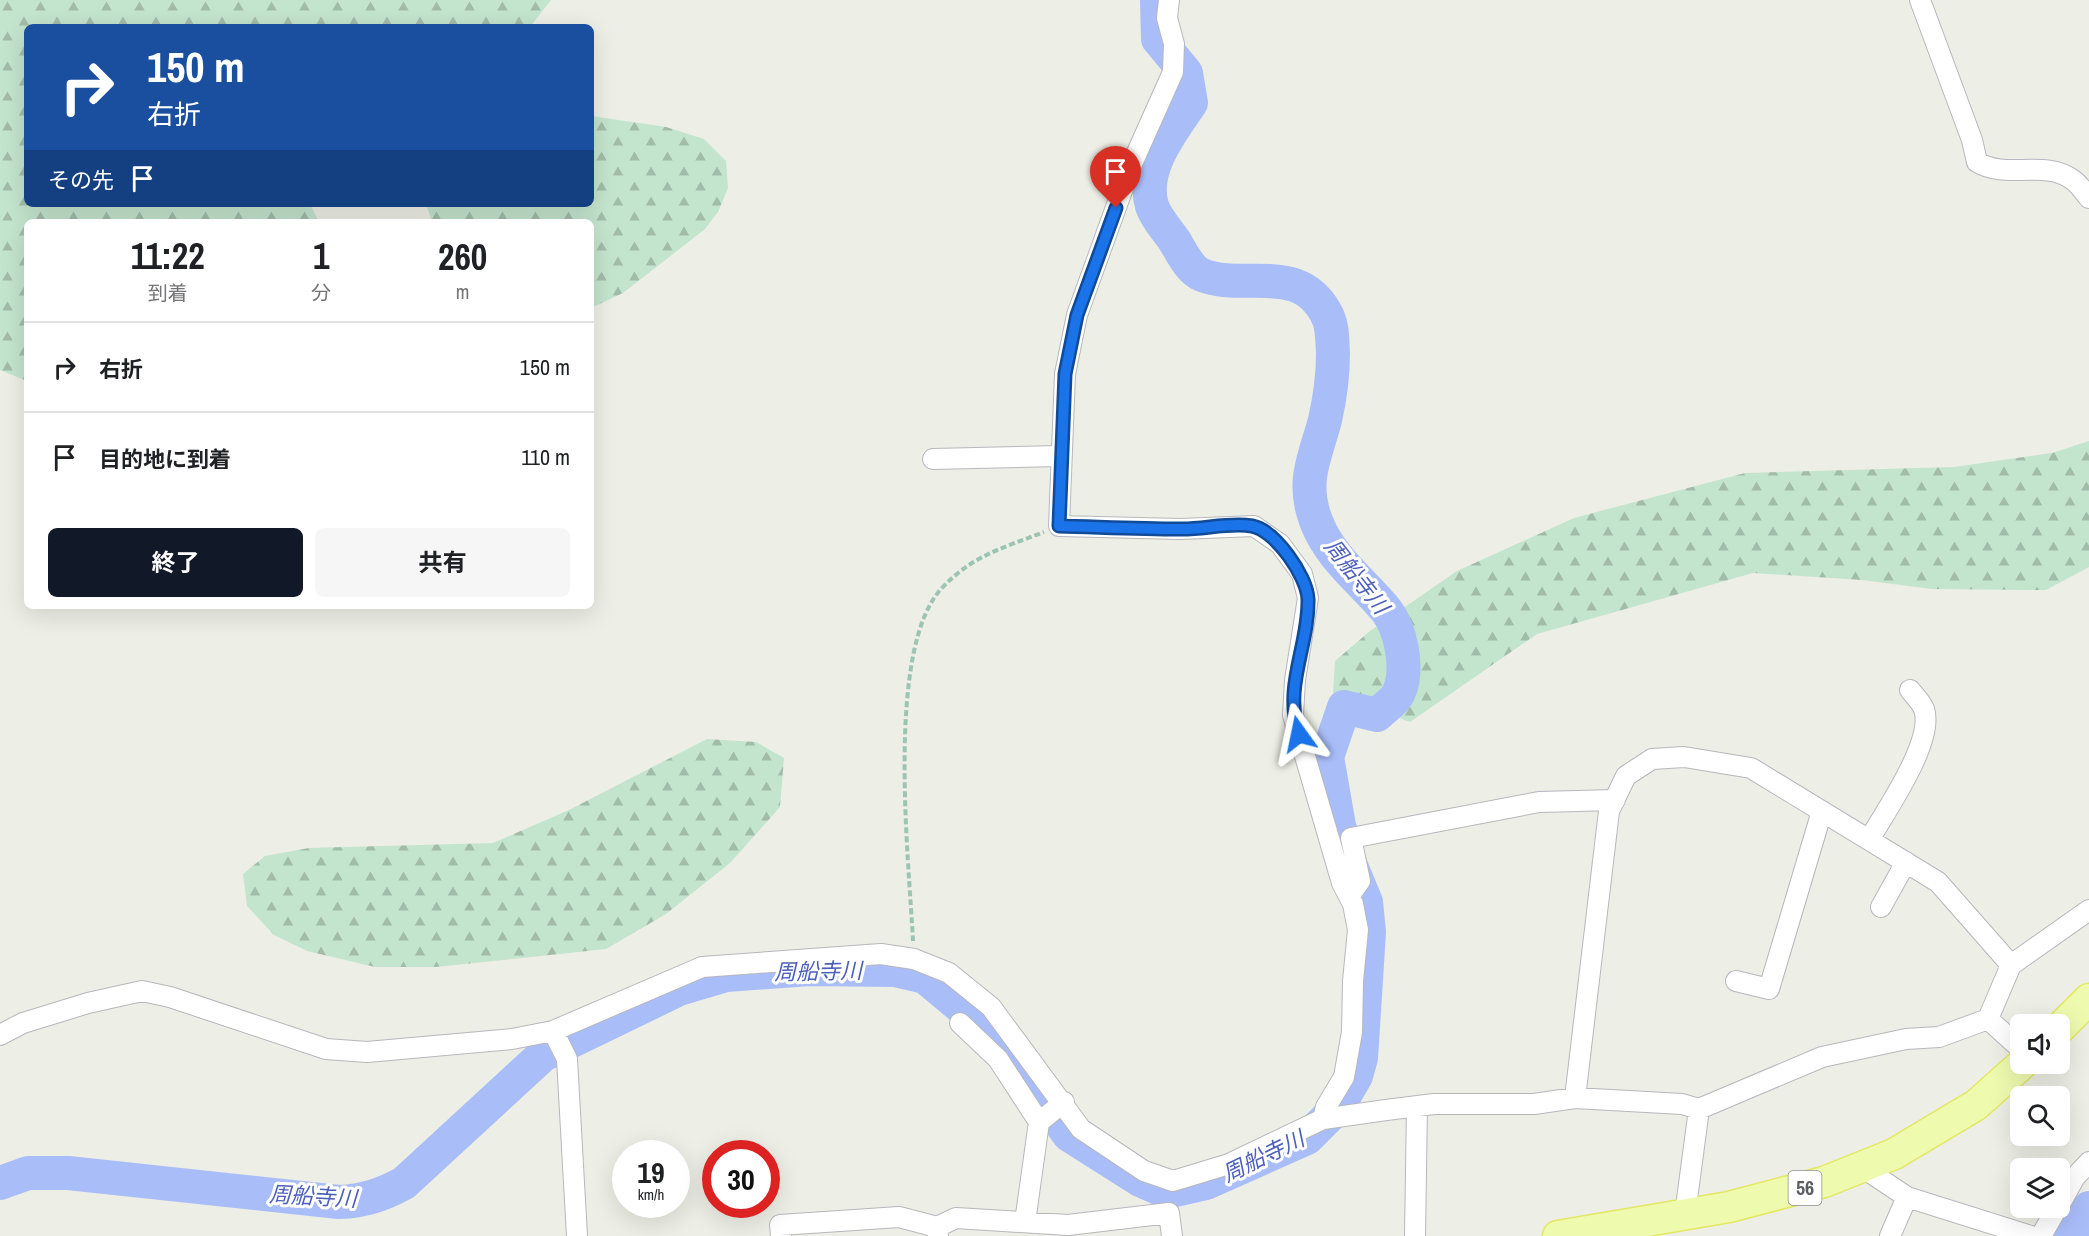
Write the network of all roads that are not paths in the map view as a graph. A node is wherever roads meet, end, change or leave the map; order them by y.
1 (1168, 0) edge
2 (1920, 0) edge
3 (2089, 198) edge
4 (1060, 456) junction
5 (933, 459) dead end
6 (1910, 690) dead end
7 (1615, 800) junction
8 (1822, 811) junction
9 (1869, 840) junction
10 (1906, 862) junction
11 (1349, 896) junction
12 (1881, 907) dead end
13 (2089, 910) edge
14 (2011, 965) junction
15 (1736, 981) dead end
16 (2089, 999) edge
17 (1988, 1018) junction
18 (2070, 1018) edge
19 (960, 1023) dead end
20 (553, 1031) junction
21 (0, 1035) edge
22 (2010, 1039) edge
23 (2011, 1074) edge
24 (1575, 1098) junction
25 (1062, 1104) junction
26 (1417, 1106) junction
27 (1700, 1109) junction
28 (1332, 1118) junction
29 (1041, 1120) junction
30 (2089, 1162) edge
31 (1862, 1167) junction
32 (2070, 1184) edge
33 (1907, 1197) junction
34 (1685, 1214) junction
35 (2051, 1218) edge
36 (1025, 1222) junction
37 (937, 1232) edge
38 (1603, 1232) edge
39 (577, 1236) edge
40 (781, 1236) edge
41 (1172, 1236) edge
42 (1415, 1236) edge
43 (1558, 1236) edge
44 (1890, 1236) edge
45 (2031, 1236) edge
46 (2041, 1236) edge

1 - 4 street
2 - 3 street
4 - 5 street
4 - 11 street
6 - 9 street
7 - 8 street
7 - 11 street
7 - 24 street
8 - 9 street
8 - 15 street
9 - 10 street
10 - 12 street
10 - 14 street
11 - 28 street
13 - 14 street
14 - 17 street
16 - 18 main road
17 - 22 street
17 - 27 street
19 - 29 street
20 - 21 street
20 - 25 street
20 - 39 street
23 - 31 main road, 56
24 - 26 street
24 - 27 street
25 - 28 street
25 - 29 street
26 - 28 street
26 - 42 street
27 - 34 street
29 - 36 street
30 - 32 street
31 - 33 street
31 - 34 main road, 56
33 - 44 street
33 - 45 street
34 - 38 main road, 56
35 - 46 street
36 - 37 street
36 - 41 street
37 - 40 street
38 - 43 main road, 56

